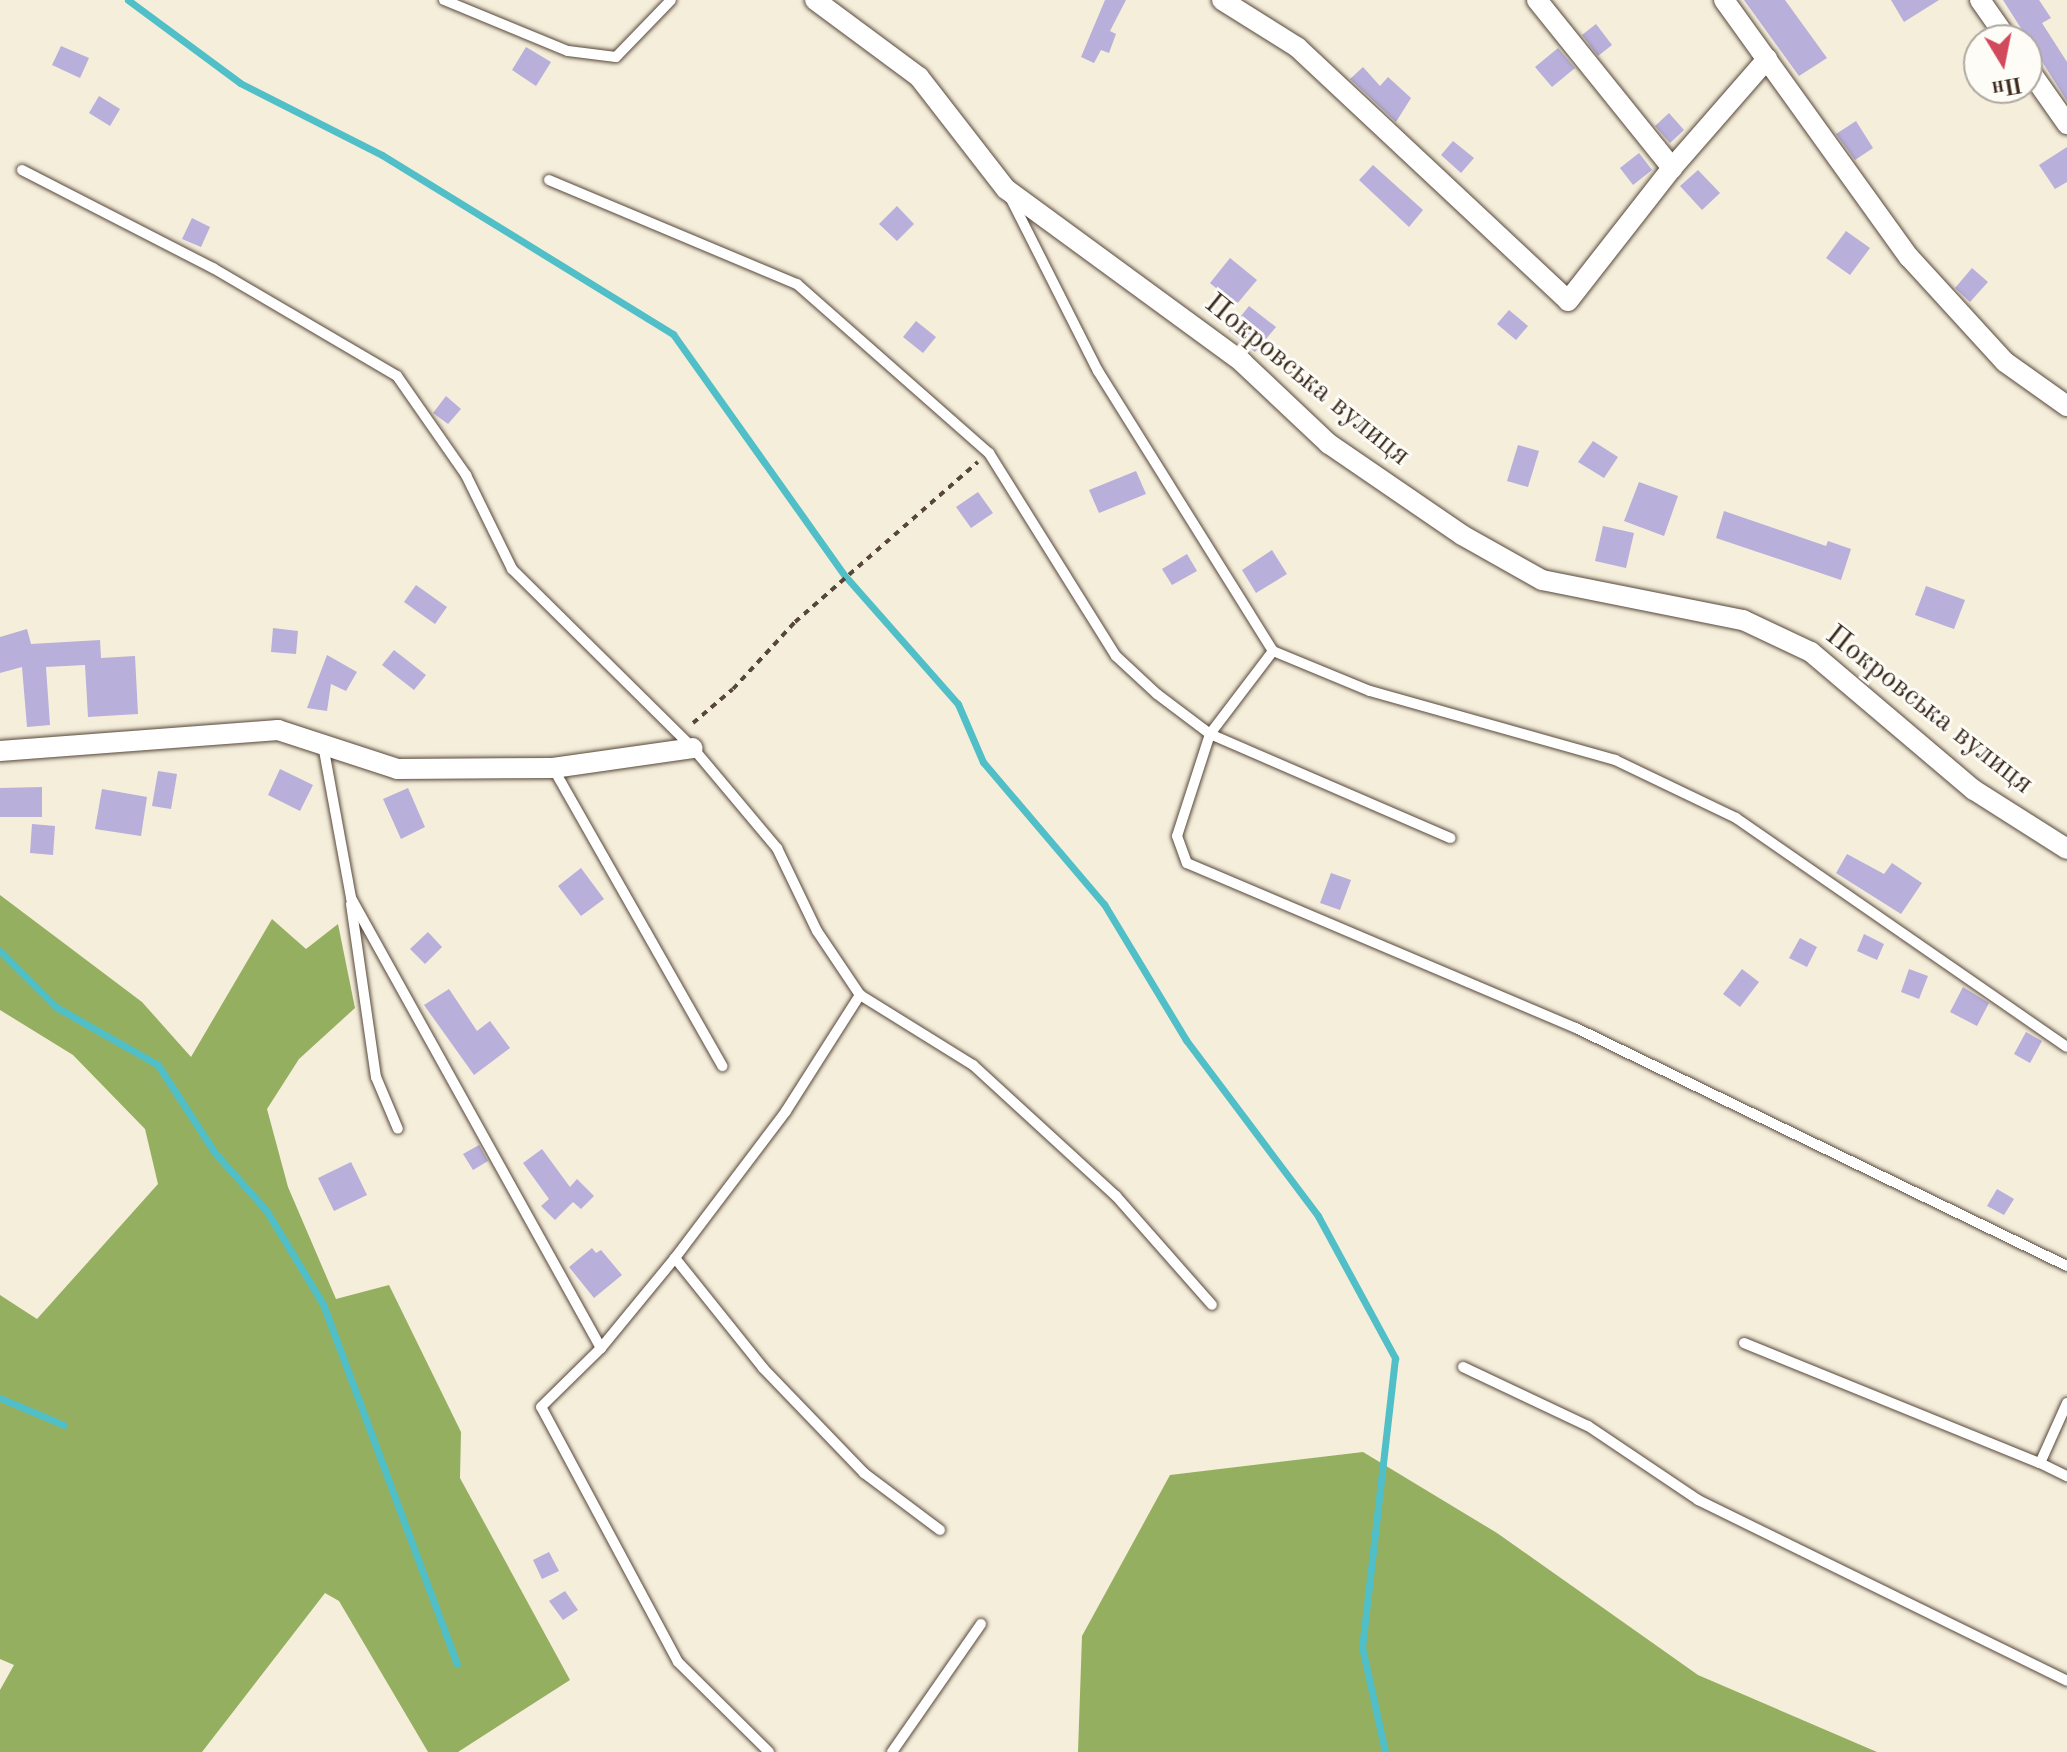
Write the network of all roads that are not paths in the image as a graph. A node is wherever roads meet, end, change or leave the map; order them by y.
1 (444, 0) edge
2 (671, 0) edge
3 (815, 0) edge
4 (1222, 0) edge
5 (1537, 0) edge
6 (1724, 0) edge
7 (1980, 0) edge
8 (1997, 24) edge
9 (1767, 59) junction
10 (2043, 90) edge
11 (2067, 124) edge
12 (1672, 168) junction
13 (22, 170) dead end
14 (549, 180) dead end
15 (1006, 189) junction
16 (2067, 406) edge
17 (1273, 651) junction
18 (1210, 734) junction
19 (686, 742) junction
20 (323, 745) junction
21 (0, 751) edge
22 (553, 768) junction
23 (1450, 838) dead end
24 (2067, 849) edge
25 (351, 898) junction
26 (860, 995) junction
27 (2067, 1047) edge
28 (722, 1066) dead end
29 (398, 1129) dead end
30 (675, 1258) junction
31 (2067, 1266) edge
32 (1212, 1305) dead end
33 (1744, 1343) dead end
34 (601, 1348) junction
35 (1463, 1367) dead end
36 (2067, 1403) edge
37 (2040, 1463) junction
38 (2067, 1476) edge
39 (940, 1530) dead end
40 (981, 1624) dead end
41 (2067, 1681) edge
42 (769, 1752) edge
43 (892, 1752) edge

1 - 2 lane
3 - 15 street, Покровська вулиця
4 - 12 street
5 - 12 street
6 - 9 street
7 - 8 street
9 - 12 street
9 - 16 street
10 - 11 street
13 - 19 lane
14 - 18 lane
15 - 17 lane
15 - 24 street, Покровська вулиця
17 - 18 lane
17 - 27 lane
18 - 23 lane
18 - 31 lane
19 - 22 street
19 - 26 lane
20 - 21 street
20 - 22 street
20 - 25 lane
22 - 28 lane
25 - 29 lane
25 - 34 lane
26 - 30 lane
26 - 32 lane
30 - 34 lane
30 - 39 lane
33 - 37 lane
34 - 42 lane
35 - 41 lane
36 - 37 lane
37 - 38 lane
40 - 43 lane

